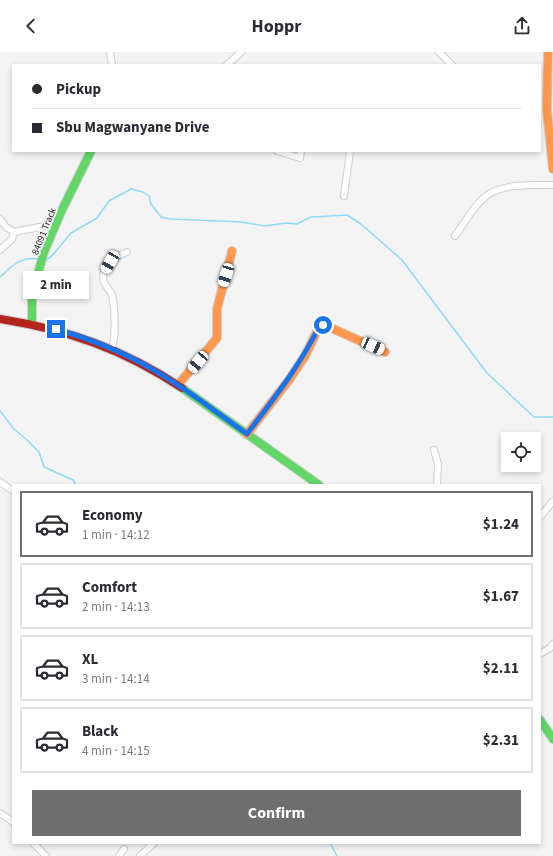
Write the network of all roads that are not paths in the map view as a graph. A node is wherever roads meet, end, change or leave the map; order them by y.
1 (110, 52) edge
2 (241, 52) edge
3 (439, 52) edge
4 (548, 52) edge
5 (112, 64) edge
6 (228, 64) edge
7 (451, 64) edge
8 (91, 152) edge
9 (280, 152) edge
10 (301, 152) edge
11 (350, 152) edge
12 (553, 169) edge
13 (553, 186) edge
14 (344, 196) dead end
15 (0, 219) edge
16 (55, 224) junction
17 (14, 232) junction
18 (455, 236) dead end
19 (0, 250) edge
20 (232, 251) dead end
21 (127, 252) dead end
22 (0, 319) edge
23 (32, 323) junction
24 (112, 349) junction
25 (386, 352) dead end
26 (178, 386) junction
27 (247, 434) junction
28 (434, 450) dead end
29 (0, 482) edge
30 (318, 484) edge
31 (437, 484) edge
32 (12, 490) edge
33 (553, 501) edge
34 (541, 516) edge
35 (553, 644) edge
36 (541, 653) edge
37 (541, 721) edge
38 (553, 739) edge
39 (0, 813) edge
40 (12, 821) edge
41 (34, 844) edge
42 (153, 844) edge
43 (124, 849) dead end
44 (46, 856) edge
45 (119, 856) edge
46 (140, 856) edge

1 - 5 street
2 - 6 street
3 - 7 street
4 - 12 street
8 - 16 street, 84091 Track
9 - 10 street
11 - 14 street
13 - 18 street
15 - 17 street
16 - 17 street
16 - 23 street, 84091 Track
17 - 19 street
20 - 26 street
21 - 24 street
22 - 23 street
23 - 24 street
24 - 26 street
25 - 27 street
26 - 27 street
27 - 30 street
28 - 31 street
29 - 32 street
33 - 34 street
35 - 36 street
37 - 38 street
39 - 40 street
41 - 44 street
42 - 46 street
43 - 45 street

